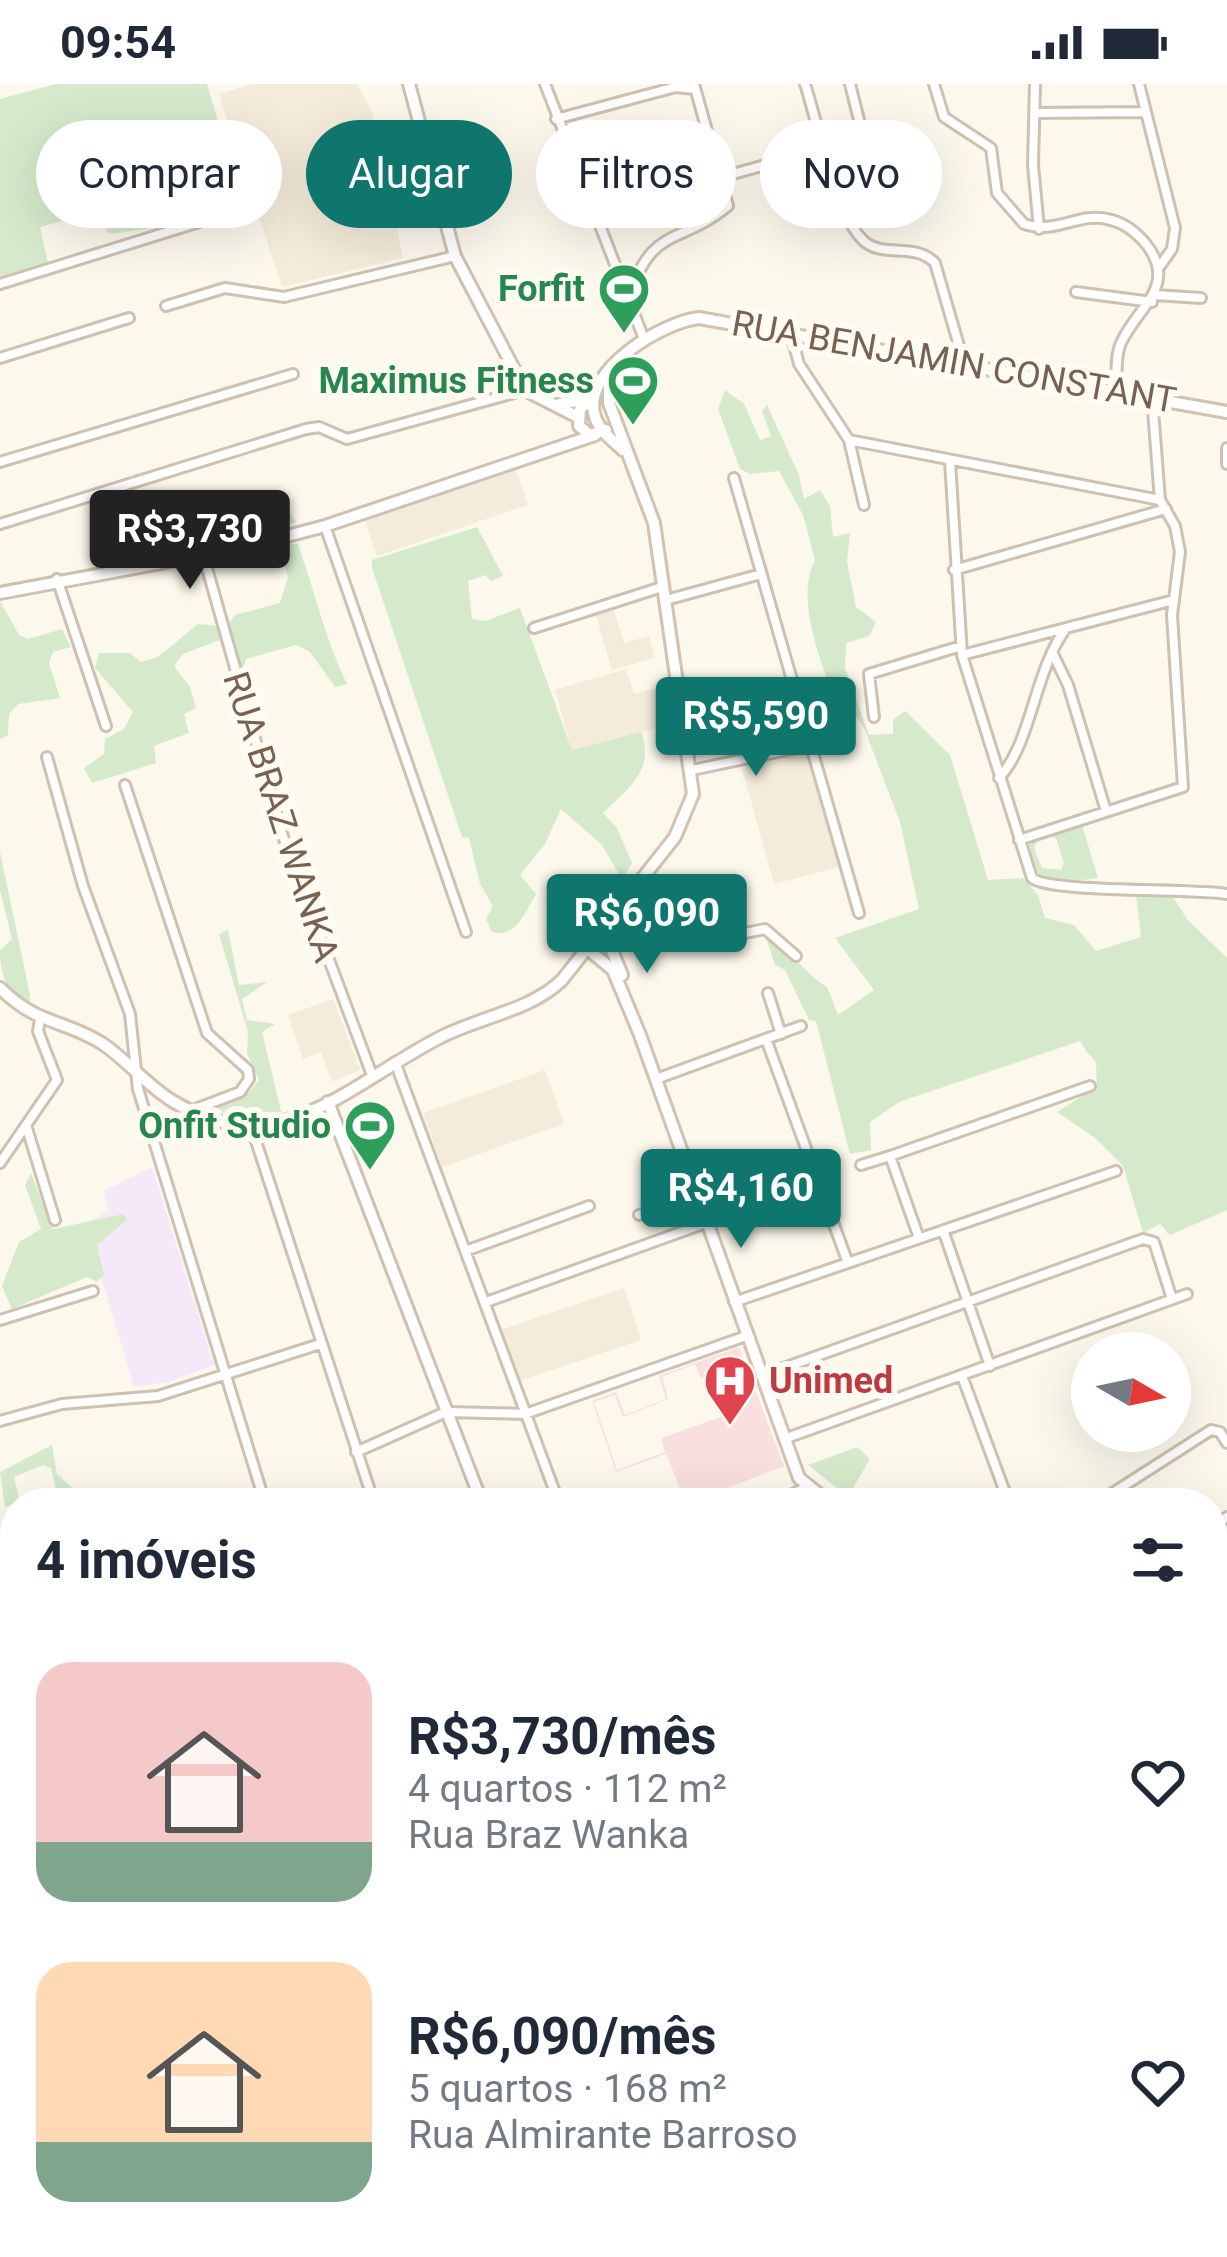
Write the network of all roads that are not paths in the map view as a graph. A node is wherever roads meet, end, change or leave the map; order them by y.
1 (409, 84) edge
2 (545, 84) edge
3 (806, 84) edge
4 (850, 84) edge
5 (934, 84) edge
6 (1035, 84) edge
7 (1139, 84) edge
8 (694, 86) edge
9 (1145, 112) junction
10 (1034, 113) junction
11 (556, 119) joint
12 (704, 120) edge
13 (817, 120) edge
14 (859, 120) edge
15 (180, 228) edge
16 (599, 228) edge
17 (683, 228) edge
18 (859, 228) edge
19 (1040, 229) junction
20 (455, 256) junction
21 (1160, 268) junction
22 (0, 284) edge
23 (1076, 292) dead end
24 (1153, 298) junction
25 (1201, 298) dead end
26 (627, 303) junction
27 (166, 306) dead end
28 (129, 318) dead end
29 (791, 332) junction
30 (644, 339) junction
31 (0, 358) edge
32 (621, 359) junction
33 (964, 363) junction
34 (293, 374) dead end
35 (525, 390) junction
36 (1116, 390) junction
37 (594, 397) junction
38 (1152, 397) junction
39 (609, 403) junction
40 (556, 405) junction
41 (1227, 412) edge
42 (614, 419) junction
43 (578, 422) junction
44 (600, 434) junction
45 (849, 440) junction
46 (566, 445) junction
47 (1227, 448) edge
48 (626, 452) junction
49 (950, 461) junction
50 (0, 462) edge
51 (1227, 464) edge
52 (734, 478) dead end
53 (1164, 504) junction
54 (864, 505) dead end
55 (0, 524) edge
56 (326, 526) junction
57 (203, 554) junction
58 (954, 570) junction
59 (761, 574) junction
60 (57, 579) junction
61 (0, 593) edge
62 (663, 594) junction
63 (1174, 600) junction
64 (534, 628) dead end
65 (1065, 630) junction
66 (962, 651) junction
67 (1052, 652) junction
68 (874, 717) dead end
69 (106, 726) dead end
70 (811, 745) junction
71 (47, 757) dead end
72 (692, 770) junction
73 (999, 778) junction
74 (125, 785) dead end
75 (1106, 811) junction
76 (1019, 841) junction
77 (643, 879) junction
78 (1227, 894) edge
79 (859, 913) dead end
80 (604, 931) junction
81 (466, 932) dead end
82 (589, 950) junction
83 (796, 956) dead end
84 (0, 988) edge
85 (768, 993) dead end
86 (40, 1020) junction
87 (802, 1026) dead end
88 (781, 1034) junction
89 (640, 1035) junction
90 (766, 1039) junction
91 (395, 1062) junction
92 (136, 1075) junction
93 (372, 1076) junction
94 (655, 1079) junction
95 (1090, 1085) dead end
96 (328, 1102) junction
97 (190, 1111) junction
98 (26, 1125) junction
99 (252, 1129) junction
100 (890, 1156) junction
101 (0, 1162) edge
102 (860, 1165) dead end
103 (1117, 1171) dead end
104 (696, 1195) junction
105 (589, 1206) dead end
106 (639, 1215) dead end
107 (55, 1220) dead end
108 (706, 1223) junction
109 (943, 1230) junction
110 (920, 1238) junction
111 (468, 1250) junction
112 (848, 1263) junction
113 (93, 1292) dead end
114 (1187, 1294) dead end
115 (1172, 1300) junction
116 (487, 1302) junction
117 (734, 1302) junction
118 (968, 1302) junction
119 (0, 1320) edge
120 (746, 1336) junction
121 (320, 1344) junction
122 (990, 1366) junction
123 (225, 1374) junction
124 (761, 1376) junction
125 (962, 1376) junction
126 (446, 1412) junction
127 (525, 1414) junction
128 (0, 1421) edge
129 (784, 1438) junction
130 (1227, 1444) edge
131 (356, 1452) junction
132 (260, 1488) edge
133 (369, 1488) edge
134 (476, 1488) edge
135 (553, 1488) edge
136 (807, 1488) edge
137 (1003, 1488) edge
138 (1121, 1488) edge

1 - 20 main road
2 - 11 street
3 - 13 street
4 - 14 street
5 - 19 street
6 - 10 street
7 - 9 street
8 - 11 street
8 - 12 street
9 - 10 street
9 - 21 street
10 - 19 street
15 - 22 street
16 - 26 street
17 - 26 street
18 - 33 street
19 - 21 street
20 - 27 street
20 - 35 main road
21 - 24 street
23 - 24 street
24 - 25 street
24 - 36 street
26 - 30 street
28 - 31 street
29 - 30 main road, RUA BENJAMIN CONSTANT
29 - 33 main road, RUA BENJAMIN CONSTANT
29 - 45 street
30 - 32 main road, RUA BENJAMIN CONSTANT
32 - 37 main road, RUA BENJAMIN CONSTANT
32 - 39 main road
33 - 36 main road, RUA BENJAMIN CONSTANT
34 - 50 street
35 - 40 main road
35 - 55 street
36 - 38 main road, RUA BENJAMIN CONSTANT
37 - 39 main road
37 - 40 main road
37 - 43 main road, RUA BENJAMIN CONSTANT
37 - 44 main road
38 - 41 main road, RUA BENJAMIN CONSTANT
38 - 53 street
39 - 42 main road
40 - 43 main road
42 - 44 main road
42 - 48 main road
43 - 44 main road
43 - 46 main road, RUA BENJAMIN CONSTANT
44 - 46 main road
44 - 48 main road
45 - 49 street
45 - 54 street
46 - 56 main road
47 - 51 street
48 - 62 main road
49 - 53 street
49 - 58 street
52 - 59 street
53 - 58 street
53 - 63 street
56 - 57 main road
56 - 81 street
57 - 60 main road
57 - 93 street, RUA BRAZ WANKA
58 - 66 street
59 - 62 street
59 - 70 street
60 - 61 main road
60 - 69 street
62 - 64 street
62 - 72 main road
63 - 65 street
63 - 75 street
65 - 66 street
65 - 67 street
66 - 68 street
66 - 73 street
67 - 73 street
67 - 75 street
70 - 72 street
70 - 79 street
71 - 92 street
72 - 77 main road
73 - 76 street
74 - 97 street
75 - 76 street
76 - 78 street
77 - 80 main road
77 - 83 street
80 - 82 main road
80 - 89 main road
82 - 89 main road
82 - 91 main road
84 - 86 main road
85 - 88 street
86 - 92 main road
86 - 98 street
87 - 88 street
88 - 90 street
89 - 94 main road
90 - 94 street
90 - 112 street
91 - 93 main road
91 - 111 street
92 - 97 main road
92 - 123 street
93 - 96 main road
94 - 104 main road
95 - 100 street
96 - 99 main road
96 - 126 main road
97 - 99 main road
98 - 101 street
98 - 107 street
99 - 121 street
100 - 102 street
100 - 110 street
103 - 109 street
104 - 106 street
104 - 108 main road
105 - 111 street
108 - 116 street
108 - 117 main road
109 - 110 street
109 - 118 street
110 - 112 street
111 - 116 street
112 - 117 street
113 - 119 street
114 - 115 street
115 - 118 street
115 - 122 street
116 - 127 street
117 - 120 main road
118 - 122 street
118 - 124 street
120 - 124 main road
120 - 127 street
121 - 123 street
121 - 131 street
122 - 125 street
123 - 128 street
123 - 132 street
124 - 129 main road
125 - 129 street
125 - 137 street
126 - 127 street
126 - 131 street
126 - 134 main road
127 - 135 street
129 - 136 main road
130 - 138 street
131 - 133 street

